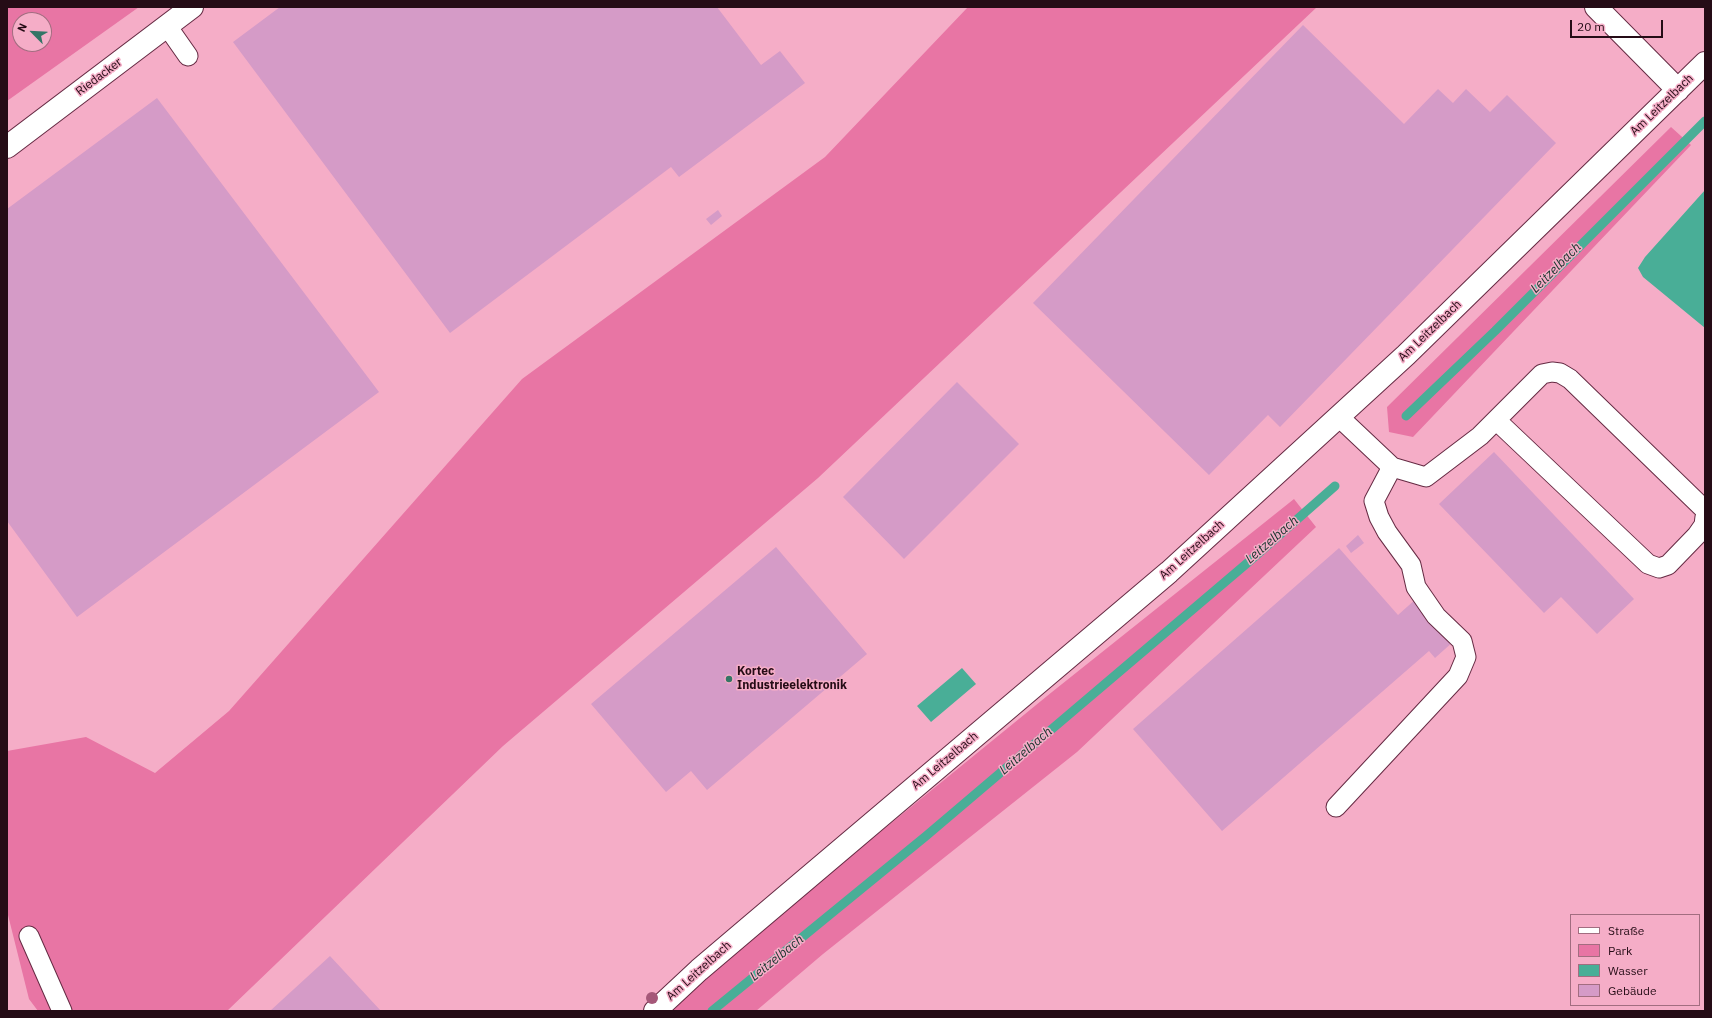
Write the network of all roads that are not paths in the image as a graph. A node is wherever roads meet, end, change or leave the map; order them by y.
1 (192, 7) edge
2 (1596, 7) edge
3 (167, 26) junction
4 (188, 56) dead end
5 (1705, 63) edge
6 (1678, 90) junction
7 (7, 147) edge
8 (1339, 417) junction
9 (1496, 420) junction
10 (1392, 467) junction
11 (1705, 510) edge
12 (1705, 517) edge
13 (1336, 807) dead end
14 (29, 936) dead end
15 (62, 1011) edge
16 (655, 1011) edge

1 - 3 street, Riedacker
2 - 6 street
3 - 4 lane
3 - 7 street, Riedacker
5 - 6 street, Am Leitzelbach
6 - 8 street, Am Leitzelbach
8 - 10 lane
8 - 16 street, Am Leitzelbach
9 - 10 lane
9 - 11 lane
9 - 12 lane
10 - 13 lane
14 - 15 lane

